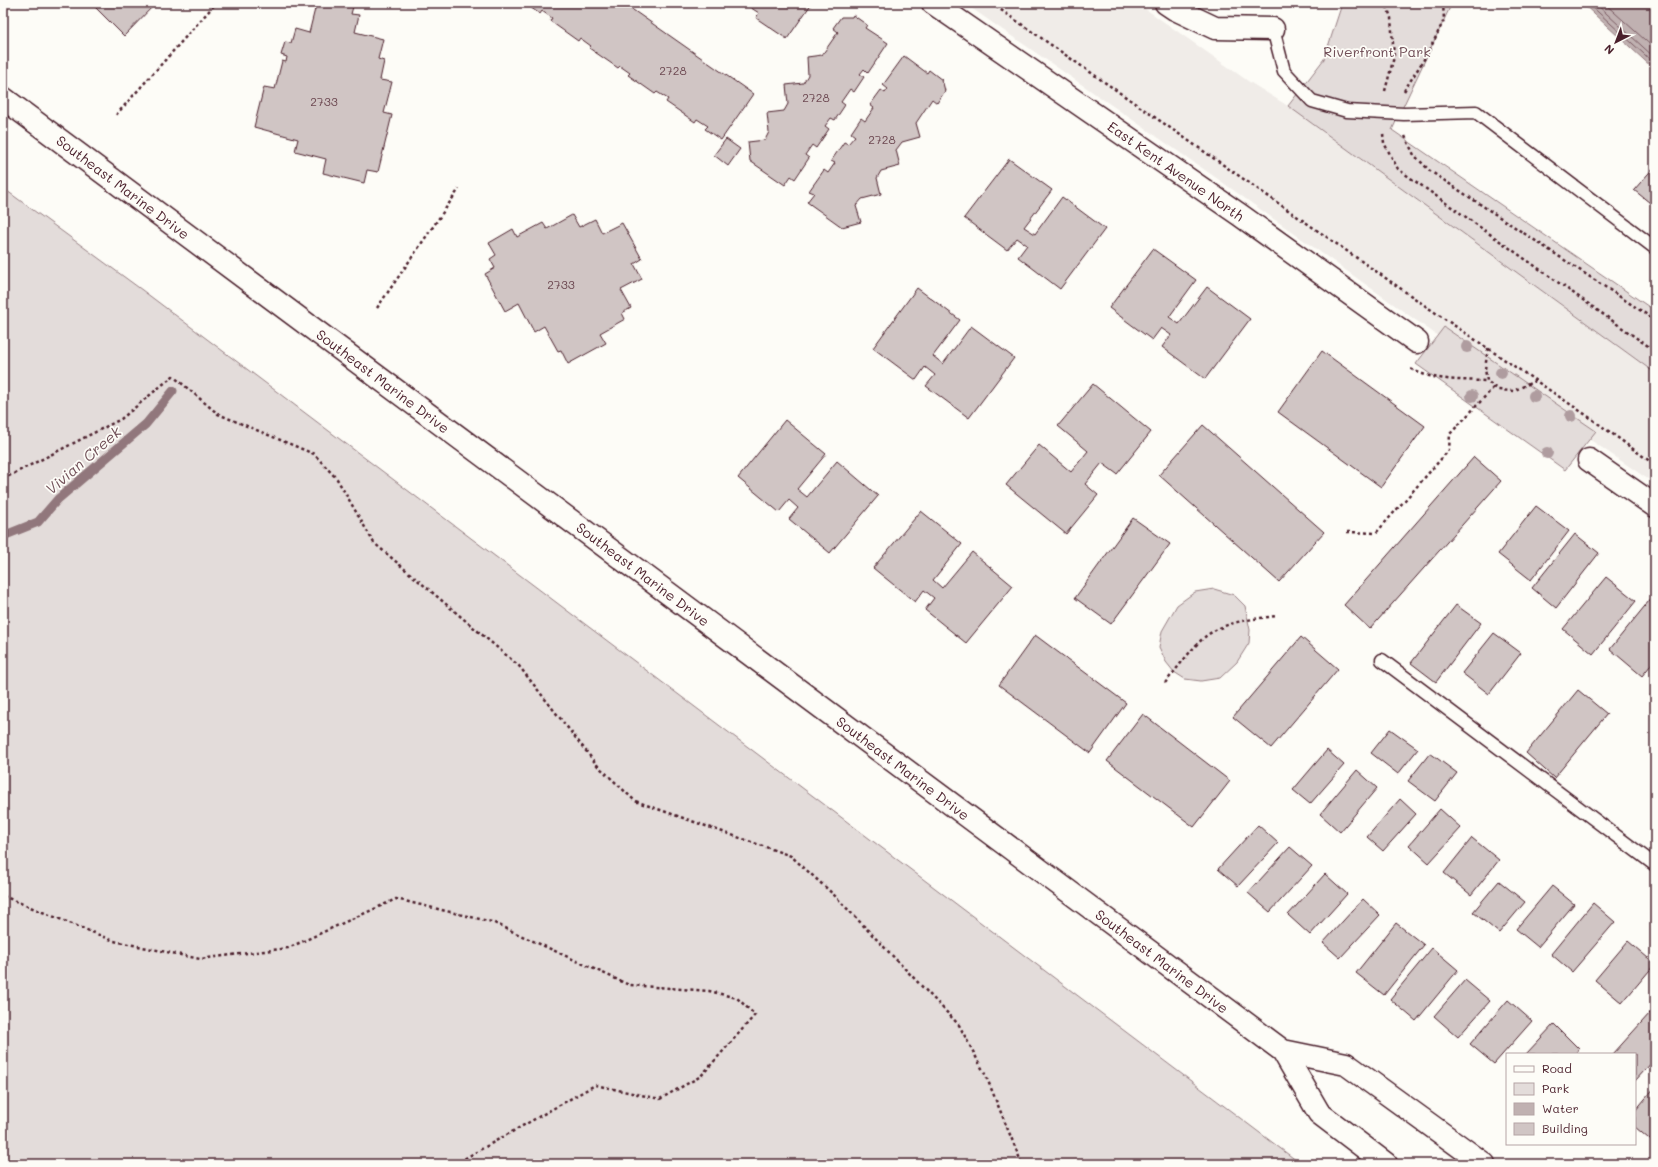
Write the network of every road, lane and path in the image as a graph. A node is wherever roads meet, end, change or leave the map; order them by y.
1 (216, 3) edge
2 (933, 3) edge
3 (992, 3) edge
4 (1166, 3) edge
5 (1386, 3) edge
6 (1443, 3) edge
7 (1273, 28) joint
8 (3, 98) edge
9 (1382, 113) junction
10 (1404, 114) junction
11 (116, 115) dead end
12 (460, 190) dead end
13 (1655, 248) edge
14 (377, 308) dead end
15 (1655, 320) edge
16 (1417, 342) dead end
17 (1488, 348) junction
18 (1655, 351) edge
19 (1535, 381) junction
20 (1494, 387) junction
21 (1589, 460) dead end
22 (1655, 464) edge
23 (3, 479) edge
24 (1655, 506) edge
25 (1348, 532) dead end
26 (1277, 616) dead end
27 (1382, 660) dead end
28 (1165, 683) dead end
29 (1655, 866) edge
30 (3, 896) edge
31 (1283, 1051) junction
32 (455, 1164) edge
33 (1022, 1164) edge
34 (1386, 1164) edge
35 (1484, 1164) edge

1 - 11 path
2 - 16 main road, East Kent Avenue North
3 - 17 path
4 - 7 main road
5 - 9 path
6 - 10 path
7 - 9 lane
8 - 31 main road, Southeast Marine Drive
9 - 10 lane
9 - 18 path
10 - 13 lane
10 - 15 path
12 - 14 path
17 - 19 path
17 - 20 path
19 - 20 path
19 - 22 path
20 - 25 path
21 - 24 main road
23 - 33 path
26 - 28 path
27 - 29 lane
30 - 32 path
31 - 34 main road, Southeast Marine Drive
31 - 35 main road, Southeast Marine Drive

